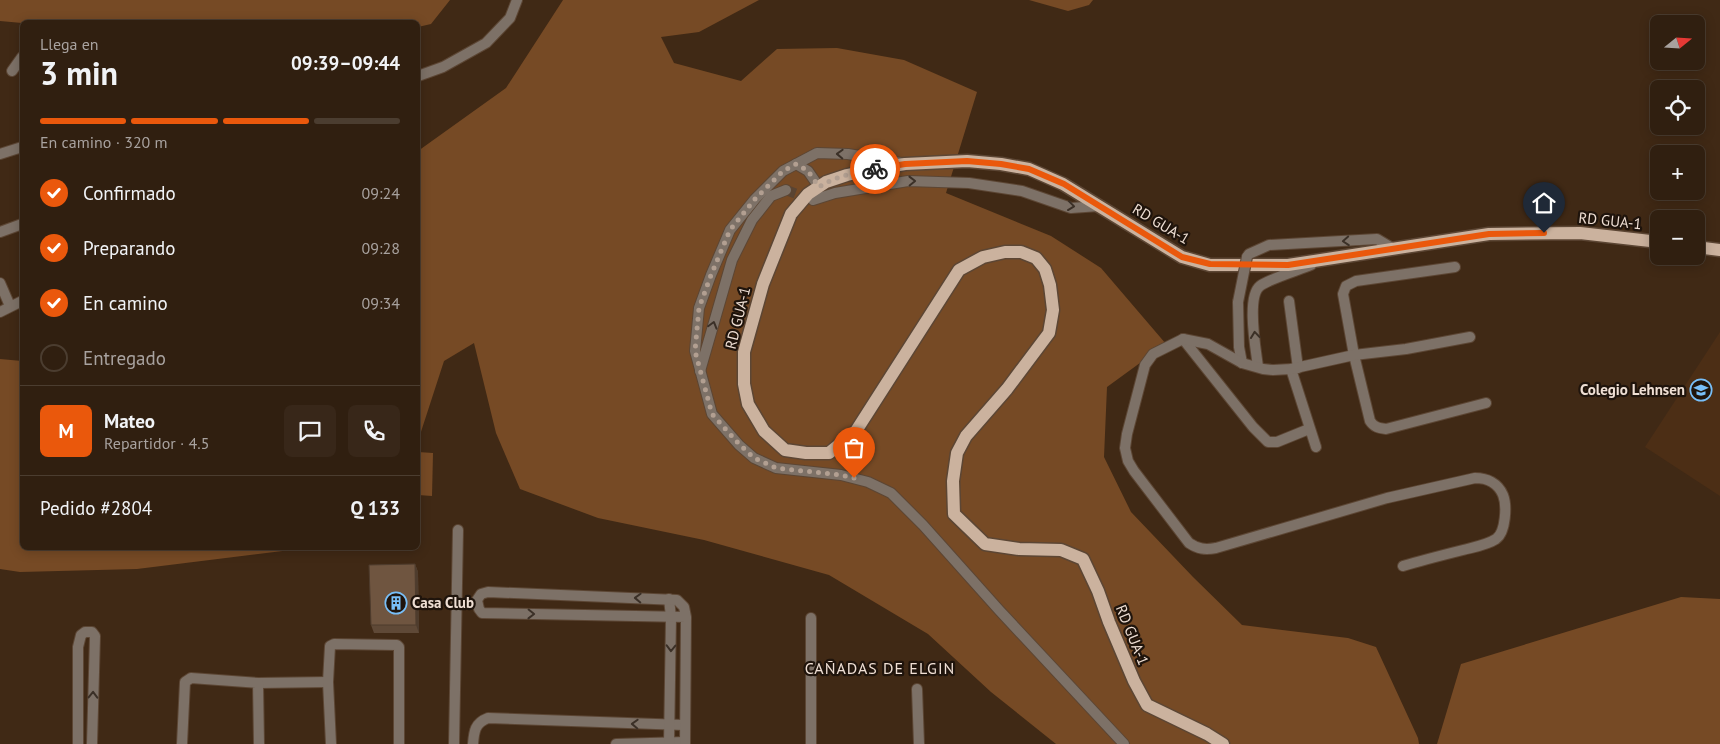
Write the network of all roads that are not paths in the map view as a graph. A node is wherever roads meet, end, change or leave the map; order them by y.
1 (517, 0) edge
2 (20, 60) edge
3 (12, 71) dead end
4 (420, 75) edge
5 (20, 148) edge
6 (0, 154) edge
7 (796, 164) junction
8 (905, 164) junction
9 (819, 187) junction
10 (786, 190) dead end
11 (813, 200) tunnel mouth
12 (1099, 206) junction
13 (20, 225) edge
14 (0, 232) edge
15 (1650, 241) edge
16 (1392, 248) junction
17 (1705, 248) edge
18 (1720, 250) edge
19 (1324, 260) junction
20 (1455, 267) dead end
21 (0, 283) edge
22 (1289, 302) dead end
23 (20, 303) edge
24 (10, 306) junction
25 (0, 312) edge
26 (1470, 337) dead end
27 (1183, 339) junction
28 (1354, 355) junction
29 (1242, 363) junction
30 (1258, 367) junction
31 (1295, 369) junction
32 (700, 372) junction
33 (1486, 403) dead end
34 (1309, 430) junction
35 (1316, 447) dead end
36 (458, 530) dead end
37 (1403, 566) dead end
38 (670, 599) junction
39 (671, 617) junction
40 (686, 617) junction
41 (811, 618) dead end
42 (328, 682) junction
43 (258, 684) junction
44 (917, 689) dead end
45 (670, 725) junction
46 (684, 725) junction
47 (669, 743) edge
48 (685, 743) edge
49 (78, 744) edge
50 (92, 744) edge
51 (182, 744) edge
52 (259, 744) edge
53 (331, 744) edge
54 (399, 744) edge
55 (454, 744) edge
56 (473, 744) edge
57 (616, 744) edge
58 (811, 744) edge
59 (919, 744) edge
60 (1124, 744) edge
61 (1223, 744) edge

1 - 4 street
2 - 3 street
5 - 6 street
8 -> 7 street
7 - 9 street
7 - 32 street
8 - 9 main road, RD GUA-1
8 - 12 main road, RD GUA-1
9 - 61 main road, RD GUA-1
32 -> 10 street
11 -> 12 street
12 - 19 main road, RD GUA-1
13 - 14 street
15 - 16 main road, RD GUA-1
16 - 19 main road, RD GUA-1
16 -> 29 street, bridge
17 - 18 main road
30 -> 19 street
20 - 28 street
21 - 24 street
22 - 31 street
23 - 24 street
24 - 25 street
26 - 28 street
27 - 29 street
27 - 34 street
27 - 37 street
28 - 31 street
28 - 33 street
29 - 30 street
30 - 31 street
31 - 34 street
32 - 60 street
34 - 35 street
36 - 55 street
38 - 39 street
38 -> 39 street
38 - 40 street
39 - 40 street
39 -> 45 street
40 - 46 street
41 - 58 street
42 - 43 street
42 - 53 street
42 - 54 street
43 - 51 street
43 - 52 street
44 - 59 street
45 - 46 street
45 - 47 street
45 -> 56 street
46 - 48 street
47 - 48 street
47 - 57 street
50 -> 49 street

